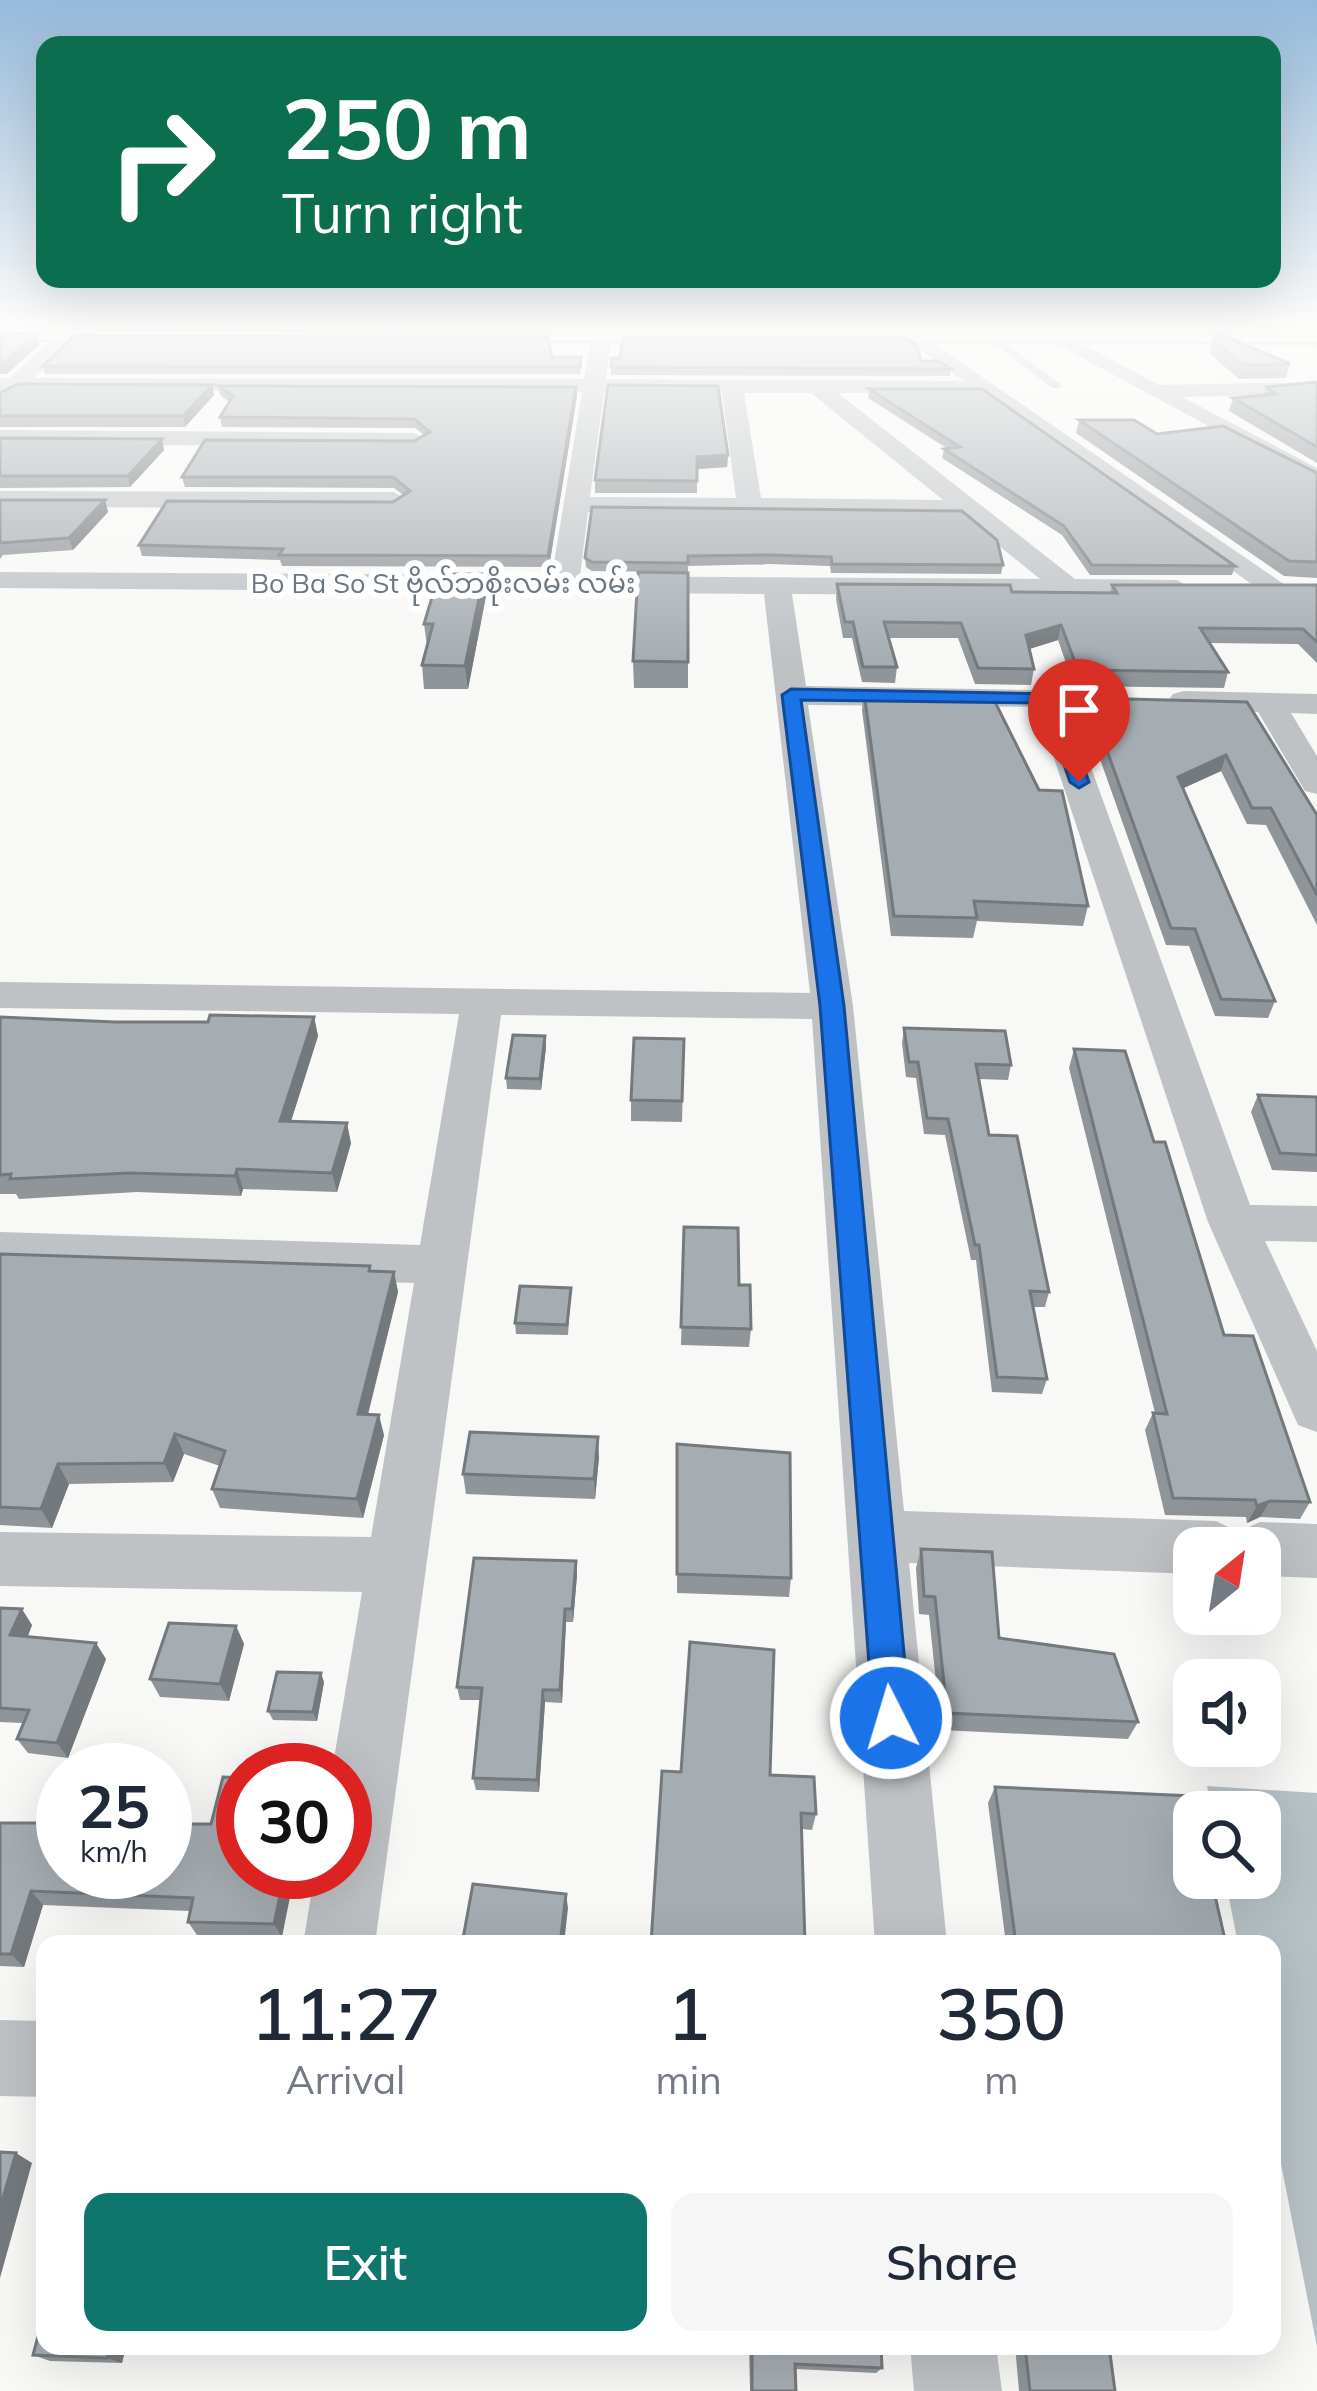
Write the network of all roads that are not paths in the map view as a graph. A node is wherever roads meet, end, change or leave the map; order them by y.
1 (0, 437) edge
2 (312, 437) edge
3 (454, 437) edge
4 (585, 437) edge
5 (740, 437) edge
6 (880, 437) edge
7 (1056, 437) edge
8 (1239, 437) edge
9 (411, 452) junction
10 (1317, 478) edge
11 (0, 499) edge
12 (575, 503) junction
13 (750, 505) junction
14 (969, 508) junction
15 (565, 584) junction
16 (5, 586) edge
17 (777, 586) junction
18 (1069, 588) junction
19 (791, 695) junction
20 (1050, 698) junction
21 (1116, 699) edge
22 (1160, 700) edge
23 (1269, 703) junction
24 (1317, 704) edge
25 (1317, 784) edge
26 (0, 995) edge
27 (482, 1002) junction
28 (832, 1006) junction
29 (1232, 1222) junction
30 (1317, 1224) edge
31 (0, 1251) edge
32 (442, 1265) junction
33 (1317, 1409) edge
34 (876, 1537) junction
35 (1173, 1547) edge
36 (1281, 1550) edge
37 (1317, 1551) edge
38 (0, 1559) edge
39 (397, 1565) junction
40 (340, 1935) edge
41 (910, 1935) edge
42 (0, 2058) edge
43 (36, 2059) edge
44 (954, 2355) edge
45 (958, 2391) edge

1 - 9 street
2 - 9 street
3 - 9 street
4 - 12 street
5 - 13 street
6 - 14 street
7 - 18 street, Bo Ba So St ဗိုလ်ဘစိုးလမ်း လမ်း
8 - 10 street
9 - 11 street
12 - 13 street
12 - 15 street
13 - 14 street
14 - 18 street
15 - 16 street, Bo Ba So St ဗိုလ်ဘစိုးလမ်း လမ်း
15 - 17 street, Bo Ba So St ဗိုလ်ဘစိုးလမ်း လမ်း
17 - 18 street, Bo Ba So St ဗိုလ်ဘစိုးလမ်း လမ်း
17 - 19 street
19 - 20 street
19 - 28 street
20 - 21 street
20 - 29 street
22 - 23 street
23 - 24 street
23 - 25 street
26 - 27 street
27 - 28 street
27 - 32 street
28 - 34 street
29 - 30 street
29 - 33 street
31 - 32 street
32 - 39 street
34 - 35 street
34 - 41 street
36 - 37 street
38 - 39 street
39 - 40 street
42 - 43 street
44 - 45 street

